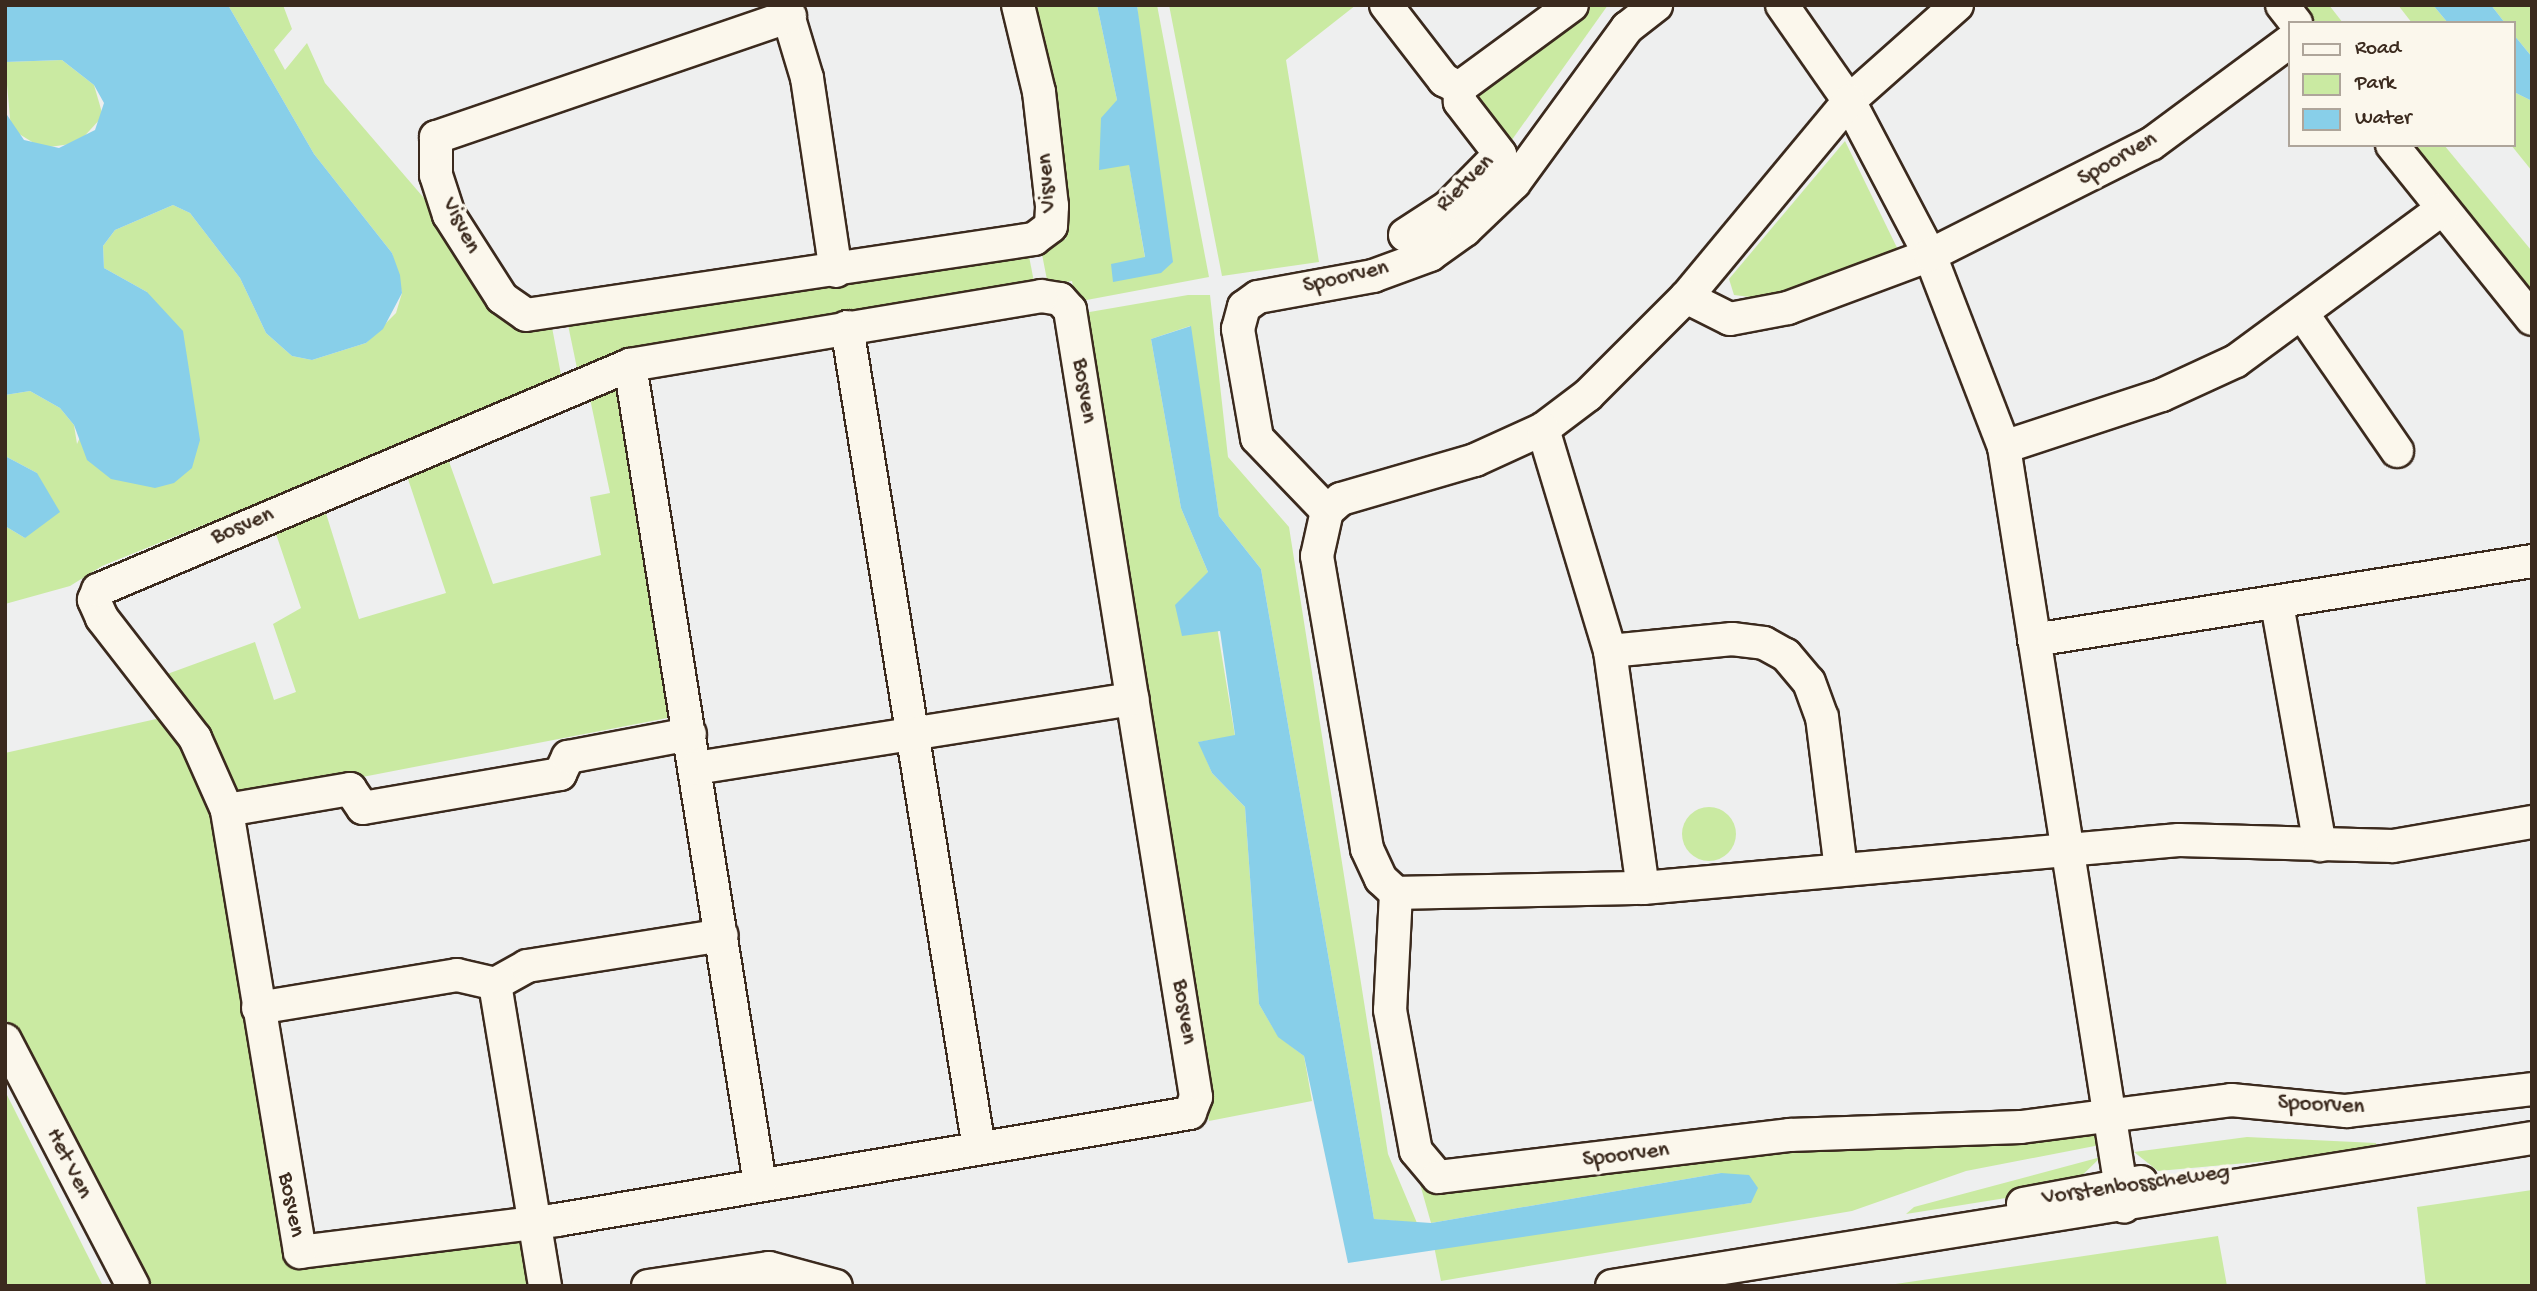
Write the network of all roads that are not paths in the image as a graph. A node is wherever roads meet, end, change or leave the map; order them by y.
1 (1018, 5) edge
2 (1386, 5) edge
3 (1572, 5) edge
4 (1656, 5) edge
5 (1782, 5) edge
6 (1957, 5) edge
7 (2282, 5) edge
8 (787, 11) edge
9 (2294, 21) edge
10 (2288, 42) edge
11 (1459, 88) junction
12 (1849, 101) junction
13 (2394, 147) edge
14 (2442, 209) junction
15 (1405, 235) dead end
16 (1930, 255) junction
17 (836, 271) junction
18 (1686, 297) junction
19 (2304, 316) junction
20 (2532, 319) edge
21 (847, 327) junction
22 (630, 365) junction
23 (1543, 429) junction
24 (2004, 447) junction
25 (2398, 451) dead end
26 (1326, 511) junction
27 (2532, 561) edge
28 (2277, 604) junction
29 (2034, 640) junction
30 (1610, 651) junction
31 (1133, 699) junction
32 (690, 734) junction
33 (912, 734) junction
34 (695, 768) junction
35 (227, 810) junction
36 (2532, 822) edge
37 (2320, 845) junction
38 (2068, 849) junction
39 (1841, 869) junction
40 (1643, 888) junction
41 (1396, 893) junction
42 (722, 935) junction
43 (495, 984) junction
44 (258, 1008) junction
45 (5, 1040) edge
46 (2532, 1089) edge
47 (2109, 1112) junction
48 (2532, 1138) edge
49 (979, 1148) junction
50 (760, 1184) junction
51 (2122, 1196) junction
52 (534, 1221) junction
53 (822, 1283) edge
54 (133, 1286) edge
55 (545, 1286) edge
56 (648, 1286) edge
57 (1612, 1286) edge

1 - 17 street, Visven
2 - 11 street, Rietven
3 - 11 street
4 - 26 street, Spoorven
5 - 12 street
6 - 12 street
7 - 9 street
8 - 17 street, Visven
8 - 17 street, Visven
10 - 16 street, Spoorven
11 - 15 street, Rietven
12 - 16 street
12 - 18 street
13 - 14 street
14 - 19 street
14 - 20 street
16 - 18 street, Spoorven
16 - 24 street
18 - 23 street
19 - 24 street
19 - 25 street
21 - 22 street, Bosven
21 - 31 street, Bosven
21 - 33 street
22 - 32 street
22 - 35 street, Bosven
23 - 26 street
23 - 30 street
24 - 29 street
26 - 41 street
27 - 28 street
28 - 29 street
28 - 37 street
29 - 38 street
30 - 39 street
30 - 40 street
31 - 33 street
31 - 49 street, Bosven
32 - 34 street
32 - 35 street
33 - 34 street
33 - 49 street
34 - 42 street
35 - 44 street, Bosven
36 - 37 street
37 - 38 street
38 - 39 street
38 - 47 street
39 - 40 street
40 - 41 street
41 - 47 street, Spoorven
42 - 43 street
42 - 50 street
43 - 44 street
43 - 52 street
44 - 52 street, Bosven
45 - 54 street, Het Ven
46 - 47 street, Spoorven
47 - 51 street
48 - 51 street, Vorstenbosscheweg
49 - 50 street, Bosven
50 - 52 street, Bosven
51 - 57 street, Vorstenbosscheweg
52 - 55 street
53 - 56 street

